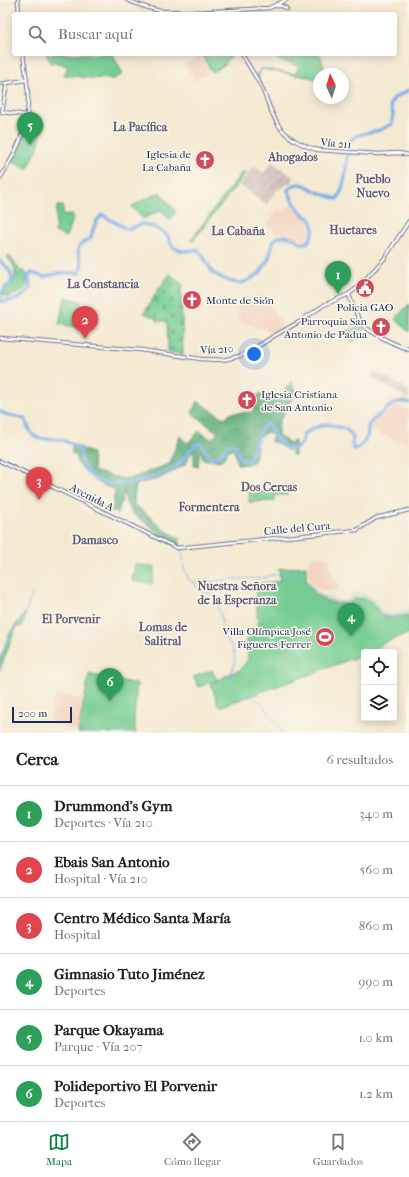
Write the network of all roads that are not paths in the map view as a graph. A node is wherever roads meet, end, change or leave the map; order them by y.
1 (18, 0) edge
2 (127, 0) edge
3 (286, 0) edge
4 (274, 6) junction
5 (19, 12) edge
6 (196, 12) edge
7 (226, 12) edge
8 (23, 56) edge
9 (243, 56) edge
10 (26, 80) junction
11 (7, 83) junction
12 (0, 84) edge
13 (28, 115) junction
14 (409, 155) edge
15 (0, 178) edge
16 (409, 222) edge
17 (349, 294) junction
18 (0, 338) edge
19 (409, 349) edge
20 (0, 461) edge
21 (409, 510) edge
22 (177, 548) joint

1 - 5 main road
2 - 6 main road
3 - 4 main road
3 - 4 main road
4 - 7 main road
8 - 10 main road
9 - 14 main road, Vía 211
10 - 11 main road
10 - 13 main road
11 - 12 main road
11 - 13 main road
13 - 15 main road
16 - 17 main road, Vía 210
17 - 18 main road, Vía 210
17 - 19 main road
20 - 22 main road, Avenida A
21 - 22 main road, Calle del Cura

